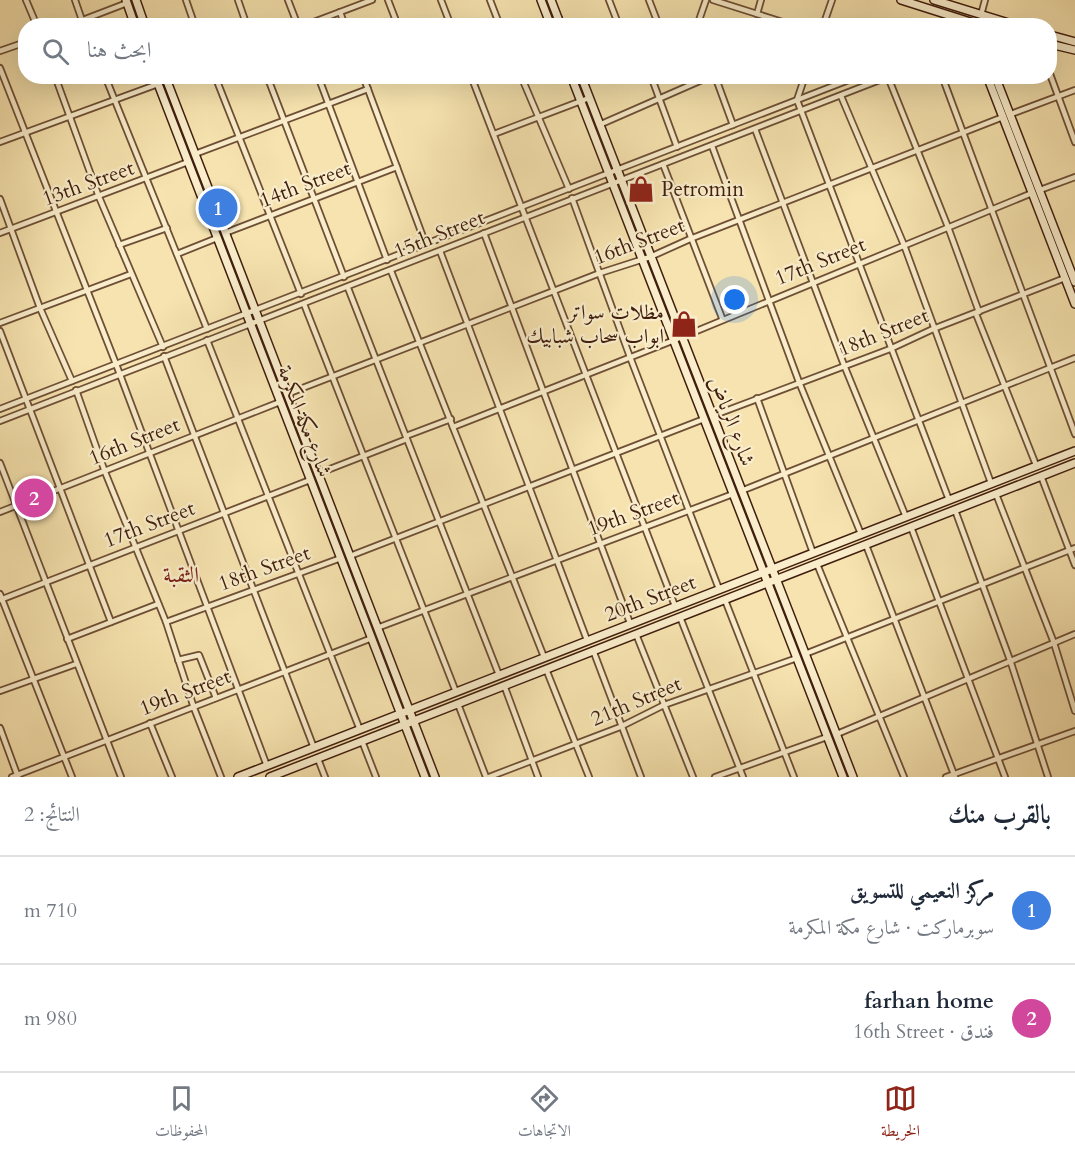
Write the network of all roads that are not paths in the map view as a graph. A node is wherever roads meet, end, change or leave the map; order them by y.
1 (26, 0) edge
2 (75, 0) edge
3 (136, 0) edge
4 (186, 0) edge
5 (238, 0) edge
6 (288, 0) edge
7 (372, 0) edge
8 (388, 0) edge
9 (441, 0) edge
10 (490, 0) edge
11 (541, 0) edge
12 (551, 0) edge
13 (609, 0) edge
14 (649, 0) edge
15 (706, 0) edge
16 (713, 0) edge
17 (761, 0) edge
18 (832, 0) edge
19 (901, 0) edge
20 (934, 0) edge
21 (985, 0) edge
22 (126, 1) edge
23 (340, 12) junction
24 (757, 14) junction
25 (981, 15) junction
26 (34, 18) edge
27 (81, 18) edge
28 (93, 18) edge
29 (132, 18) edge
30 (143, 18) edge
31 (192, 18) edge
32 (244, 18) edge
33 (295, 18) edge
34 (324, 18) edge
35 (342, 18) edge
36 (395, 18) edge
37 (448, 18) edge
38 (497, 18) edge
39 (548, 18) edge
40 (558, 18) edge
41 (616, 18) edge
42 (656, 18) edge
43 (700, 18) edge
44 (770, 18) edge
45 (826, 18) edge
46 (953, 18) edge
47 (991, 18) edge
48 (1057, 37) edge
49 (1075, 42) edge
50 (18, 45) edge
51 (1057, 46) edge
52 (1075, 50) edge
53 (0, 51) edge
54 (0, 68) edge
55 (58, 84) edge
56 (108, 84) edge
57 (148, 84) edge
58 (158, 84) edge
59 (168, 84) edge
60 (218, 84) edge
61 (270, 84) edge
62 (321, 84) edge
63 (366, 84) edge
64 (474, 84) edge
65 (524, 84) edge
66 (574, 84) edge
67 (583, 84) edge
68 (654, 84) edge
69 (696, 84) edge
70 (716, 84) edge
71 (802, 84) edge
72 (838, 84) edge
73 (869, 84) edge
74 (889, 84) edge
75 (945, 84) edge
76 (991, 84) edge
77 (997, 84) edge
78 (1054, 84) edge
79 (368, 89) junction
80 (1075, 90) edge
81 (841, 96) junction
82 (1058, 96) junction
83 (589, 98) junction
84 (115, 100) junction
85 (796, 100) junction
86 (580, 101) junction
87 (660, 101) junction
88 (329, 103) junction
89 (801, 112) junction
90 (538, 116) junction
91 (1007, 116) junction
92 (69, 117) junction
93 (284, 119) junction
94 (599, 125) junction
95 (733, 125) junction
96 (755, 129) junction
97 (25, 133) junction
98 (963, 133) junction
99 (494, 134) junction
100 (239, 136) junction
101 (0, 142) edge
102 (1075, 142) edge
103 (712, 146) junction
104 (677, 147) junction
105 (918, 151) junction
106 (195, 154) junction
107 (188, 162) junction
108 (663, 164) junction
109 (397, 167) junction
110 (872, 169) junction
111 (614, 172) junction
112 (1075, 177) edge
113 (146, 179) junction
114 (358, 182) junction
115 (617, 182) junction
116 (828, 185) junction
117 (569, 189) junction
118 (1036, 191) junction
119 (99, 197) junction
120 (314, 198) junction
121 (572, 198) junction
122 (0, 199) edge
123 (783, 203) junction
124 (523, 207) junction
125 (991, 209) junction
126 (55, 213) junction
127 (269, 214) junction
128 (527, 216) junction
129 (740, 220) junction
130 (948, 226) junction
131 (167, 228) junction
132 (11, 229) junction
133 (0, 233) edge
134 (225, 233) junction
135 (484, 233) junction
136 (217, 238) junction
137 (690, 239) junction
138 (119, 244) junction
139 (426, 245) junction
140 (904, 245) junction
141 (440, 251) junction
142 (177, 254) junction
143 (650, 257) junction
144 (387, 260) junction
145 (642, 260) junction
146 (858, 263) junction
147 (1072, 266) edge
148 (391, 271) junction
149 (600, 273) junction
150 (131, 274) junction
151 (344, 277) junction
152 (1065, 278) junction
153 (814, 281) junction
154 (1075, 282) edge
155 (348, 288) junction
156 (87, 291) junction
157 (555, 291) junction
158 (301, 294) junction
159 (1023, 295) junction
160 (769, 299) junction
161 (304, 304) junction
162 (1075, 304) edge
163 (512, 307) junction
164 (40, 308) junction
165 (255, 312) junction
166 (977, 313) junction
167 (246, 314) junction
168 (722, 318) junction
169 (259, 321) junction
170 (467, 323) junction
171 (0, 324) edge
172 (250, 324) junction
173 (207, 329) junction
174 (933, 329) junction
175 (0, 331) edge
176 (682, 337) junction
177 (672, 339) junction
178 (207, 340) junction
179 (419, 342) junction
180 (163, 347) junction
181 (890, 349) junction
182 (164, 356) junction
183 (630, 357) junction
184 (376, 358) junction
185 (1075, 358) edge
186 (116, 364) junction
187 (844, 365) junction
188 (1050, 368) junction
189 (119, 373) junction
190 (586, 374) junction
191 (332, 375) junction
192 (72, 381) junction
193 (799, 382) junction
194 (1005, 385) junction
195 (76, 390) junction
196 (543, 391) junction
197 (287, 394) junction
198 (757, 398) junction
199 (26, 399) junction
200 (280, 402) junction
201 (963, 402) junction
202 (30, 408) junction
203 (498, 408) junction
204 (0, 409) edge
205 (712, 416) junction
206 (237, 417) junction
207 (450, 419) junction
208 (704, 419) junction
209 (918, 420) junction
210 (0, 421) edge
211 (453, 426) junction
212 (1075, 434) edge
213 (194, 435) junction
214 (659, 435) junction
215 (874, 437) junction
216 (407, 438) junction
217 (1075, 451) edge
218 (616, 452) junction
219 (149, 453) junction
220 (363, 455) junction
221 (828, 456) junction
222 (0, 463) edge
223 (1075, 463) edge
224 (1036, 465) junction
225 (572, 470) junction
226 (105, 472) junction
227 (318, 474) junction
228 (784, 474) junction
229 (1041, 476) junction
230 (310, 480) junction
231 (991, 483) junction
232 (528, 487) junction
233 (61, 488) junction
234 (741, 491) junction
235 (733, 494) junction
236 (996, 494) junction
237 (267, 497) junction
238 (950, 500) junction
239 (484, 504) junction
240 (17, 506) junction
241 (689, 510) junction
242 (955, 510) junction
243 (0, 512) edge
244 (224, 513) junction
245 (906, 517) junction
246 (439, 522) junction
247 (645, 527) junction
248 (911, 527) junction
249 (179, 531) junction
250 (861, 534) junction
251 (395, 538) junction
252 (600, 543) junction
253 (866, 545) junction
254 (135, 548) junction
255 (1072, 550) edge
256 (813, 553) junction
257 (350, 556) junction
258 (341, 558) junction
259 (557, 559) junction
260 (91, 564) junction
261 (817, 564) junction
262 (1075, 565) edge
263 (1024, 568) junction
264 (772, 569) junction
265 (763, 572) junction
266 (297, 573) junction
267 (512, 576) junction
268 (776, 579) junction
269 (47, 582) junction
270 (768, 583) junction
271 (982, 585) junction
272 (719, 590) junction
273 (252, 591) junction
274 (467, 593) junction
275 (1, 597) edge
276 (725, 600) junction
277 (938, 602) junction
278 (158, 604) junction
279 (207, 605) junction
280 (675, 606) junction
281 (423, 609) junction
282 (680, 617) junction
283 (894, 620) junction
284 (111, 622) junction
285 (166, 622) junction
286 (630, 623) junction
287 (377, 628) junction
288 (636, 634) junction
289 (1075, 634) edge
290 (372, 638) junction
291 (849, 638) junction
292 (67, 639) junction
293 (587, 640) junction
294 (1054, 643) junction
295 (593, 650) junction
296 (329, 652) junction
297 (805, 654) junction
298 (544, 657) junction
299 (796, 658) junction
300 (178, 660) junction
301 (1010, 660) junction
302 (76, 664) junction
303 (546, 669) junction
304 (283, 671) junction
305 (753, 673) junction
306 (499, 675) junction
307 (33, 677) junction
308 (967, 678) junction
309 (504, 686) junction
310 (238, 689) junction
311 (708, 689) junction
312 (0, 691) edge
313 (456, 692) junction
314 (923, 696) junction
315 (216, 698) junction
316 (458, 704) junction
317 (664, 705) junction
318 (194, 708) junction
319 (409, 711) junction
320 (1075, 711) edge
321 (401, 714) junction
322 (879, 714) junction
323 (413, 722) junction
324 (150, 723) junction
325 (406, 725) junction
326 (620, 726) junction
327 (0, 728) edge
328 (360, 730) junction
329 (1075, 731) edge
330 (837, 734) junction
331 (827, 737) junction
332 (106, 740) junction
333 (362, 741) junction
334 (576, 743) junction
335 (1036, 746) junction
336 (314, 748) junction
337 (784, 751) junction
338 (63, 756) junction
339 (998, 757) junction
340 (318, 759) junction
341 (532, 760) junction
342 (267, 766) junction
343 (739, 768) junction
344 (954, 775) edge
345 (16, 776) edge
346 (72, 777) edge
347 (121, 777) edge
348 (172, 777) edge
349 (221, 777) edge
350 (238, 777) edge
351 (272, 777) edge
352 (326, 777) edge
353 (376, 777) edge
354 (425, 777) edge
355 (435, 777) edge
356 (488, 777) edge
357 (538, 777) edge
358 (589, 777) edge
359 (641, 777) edge
360 (693, 777) edge
361 (715, 777) edge
362 (743, 777) edge
363 (794, 777) edge
364 (843, 777) edge
365 (853, 777) edge
366 (904, 777) edge
367 (946, 777) edge
368 (1005, 777) edge
369 (1048, 777) edge

1 - 26 street
2 - 27 street
3 - 30 main road
4 - 31 street
5 - 32 street
6 - 33 street
7 - 23 street
8 - 36 street
9 - 37 street
10 - 38 street
11 - 39 main road
12 - 40 main road
13 - 41 street
14 - 42 street
15 - 43 street
16 - 24 street
17 - 24 street
18 - 45 street
19 - 46 main road
20 - 25 main road
21 - 25 street
22 - 28 street
22 - 29 main road
23 - 34 street
23 - 35 street
24 - 44 street
25 - 47 main road
48 - 49 main road
50 - 53 street
51 - 52 main road
54 - 97 street
55 - 92 street
56 - 84 street
57 - 84 street
58 - 107 main road, شارع مكة المكرمة
59 - 106 main road, شارع مكة المكرمة
60 - 100 street
61 - 93 street
62 - 88 street
63 - 79 street
64 - 99 street
65 - 90 street
66 - 86 main road, شارع الرياض
67 - 83 main road, شارع الرياض
68 - 87 street
69 - 87 street
70 - 95 street
71 - 85 street
72 - 85 street, 15th Street
73 - 81 street, 15th Street
74 - 105 street
75 - 98 street
76 - 91 main road
77 - 91 main road
78 - 82 street
79 - 88 street
79 - 109 street
80 - 82 street, 16th Street
81 - 89 street, 15th Street
81 - 110 street
82 - 91 street, 16th Street
82 - 102 street
83 - 86 street
83 - 94 main road, شارع الرياض
84 - 92 street
84 - 113 street
85 - 89 street
85 - 95 street, 15th Street
86 - 90 street
86 - 111 main road, شارع الرياض
87 - 94 street
87 - 104 street
88 - 93 street
88 - 114 street
89 - 96 street, 15th Street
89 - 116 street
90 - 99 street
90 - 117 street
91 - 98 street, 16th Street
91 - 118 main road
92 - 97 street
92 - 119 street
93 - 100 street
93 - 120 street
94 - 111 main road, شارع الرياض
95 - 104 street, 15th Street
96 - 103 street, 15th Street
96 - 123 street
97 - 101 street
97 - 126 street
98 - 105 street, 16th Street
98 - 125 street
99 - 124 street
100 - 106 street
100 - 127 street
103 - 108 street, 15th Street
103 - 129 street
104 - 111 street, 15th Street
105 - 110 street, 16th Street
105 - 130 street
106 - 134 main road, شارع مكة المكرمة
107 - 113 street, 13th Street
107 - 136 main road, شارع مكة المكرمة
108 - 115 street, 15th Street
108 - 137 street
109 - 114 street, 14th Street
109 - 139 street
110 - 116 street, 16th Street
110 - 140 street
111 - 115 main road, شارع الرياض
111 - 117 street, 15th Street
112 - 118 street, 17th Street
113 - 119 street, 13th Street
113 - 131 street
114 - 120 street, 14th Street
114 - 144 street
115 - 121 street, 15th Street
115 - 143 main road, شارع الرياض
115 - 145 main road, شارع الرياض
116 - 123 street, 16th Street
116 - 146 street
117 - 124 street, 15th Street
118 - 125 street, 17th Street
118 - 147 main road
118 - 152 main road
119 - 126 street, 13th Street
119 - 138 street
120 - 127 street, 14th Street
120 - 151 street
121 - 128 street, 15th Street
121 - 149 street
122 - 132 street
123 - 129 street, 16th Street
123 - 153 street
124 - 128 street
124 - 139 street, 15th Street
125 - 130 street, 17th Street
125 - 159 street
126 - 132 street, 13th Street
126 - 156 street
127 - 134 street, 14th Street
127 - 158 street
128 - 135 street, 15th Street
128 - 157 street
129 - 137 street, 16th Street
129 - 160 street
130 - 140 street, 17th Street
130 - 166 street
131 - 138 street
131 - 142 street
132 - 133 street, 13th Street
132 - 164 street
134 - 165 main road, شارع مكة المكرمة
135 - 141 street, 15th Street
135 - 163 street
136 - 142 street
136 - 167 main road, شارع مكة المكرمة
137 - 143 street, 16th Street
137 - 168 street
138 - 150 street
139 - 144 street, 15th Street
140 - 146 street, 17th Street
140 - 174 street
141 - 148 street, 15th Street
141 - 170 street
142 - 173 street
143 - 145 street, 16th Street
143 - 176 main road, شارع الرياض
144 - 151 street, 15th Street
145 - 149 street, 16th Street
145 - 177 main road, شارع الرياض
146 - 153 street, 17th Street
146 - 181 street
147 - 154 main road
148 - 155 street, 15th Street
148 - 179 street
149 - 157 street, 16th Street
149 - 183 street
150 - 156 street
150 - 180 street
151 - 158 street, 15th Street
152 - 159 street, 18th Street
152 - 162 main road
153 - 160 street, 17th Street
153 - 187 street
155 - 161 street, 15th Street
155 - 184 street
156 - 164 street
156 - 186 street
157 - 163 street, 16th Street
157 - 190 street
158 - 165 street, 15th Street
159 - 166 street, 18th Street
159 - 188 street
160 - 168 street, 17th Street
160 - 193 street
161 - 169 street, 15th Street
161 - 191 street
163 - 170 street, 16th Street
163 - 196 street
164 - 171 street
164 - 192 street
165 - 167 street, 15th Street
165 - 169 main road, شارع مكة المكرمة
166 - 174 street, 18th Street
166 - 194 street
167 - 172 main road, شارع مكة المكرمة
167 - 173 street, 15th Street
168 - 176 street, 17th Street
169 - 172 street, 15th Street
169 - 197 main road, شارع مكة المكرمة
170 - 179 street, 16th Street
170 - 203 street
172 - 178 street, 15th Street
172 - 200 main road, شارع مكة المكرمة
173 - 180 street, 15th Street
174 - 181 street, 18th Street
174 - 201 street
175 - 199 street
176 - 177 street, 17th Street
176 - 205 main road, شارع الرياض
177 - 183 street, 17th Street
177 - 208 main road, شارع الرياض
178 - 182 street, 15th Street
178 - 206 street
179 - 184 street, 16th Street
179 - 207 street
180 - 186 street, 15th Street
181 - 187 street, 18th Street
181 - 209 street
182 - 189 street, 15th Street
182 - 213 street
183 - 190 street, 17th Street
183 - 214 street
184 - 191 street, 16th Street
184 - 216 street
185 - 188 street
186 - 189 street
186 - 192 street, 15th Street
187 - 193 street, 18th Street
187 - 215 street
188 - 194 street
188 - 212 street
189 - 195 street, 15th Street
189 - 219 street
190 - 196 street, 17th Street
190 - 218 street
191 - 197 street, 16th Street
191 - 220 street
192 - 199 street, 15th Street
193 - 198 street, 18th Street
193 - 221 street
194 - 201 street
194 - 224 street
195 - 202 street, 15th Street
195 - 226 street
196 - 203 street, 17th Street
196 - 225 street
197 - 227 main road, شارع مكة المكرمة
198 - 205 street, 18th Street
198 - 228 street
199 - 202 street
199 - 204 street, 15th Street
200 - 206 street, 16th Street
200 - 230 main road, شارع مكة المكرمة
201 - 209 street
201 - 231 street
202 - 210 street, 15th Street
202 - 233 street
203 - 211 street, 17th Street
203 - 232 street
205 - 234 main road, شارع الرياض
206 - 213 street, 16th Street
206 - 237 street
207 - 211 street
207 - 216 street
208 - 214 street
208 - 235 main road, شارع الرياض
209 - 215 street
209 - 238 street
211 - 239 street
213 - 219 street, 16th Street
213 - 244 street
214 - 218 street
214 - 241 street
215 - 221 street
215 - 245 street
216 - 220 street
216 - 246 street
217 - 224 main road, 20th Street
218 - 225 street
218 - 247 street
219 - 226 street, 16th Street
219 - 249 street
220 - 227 street
220 - 251 street
221 - 228 street
221 - 250 street
222 - 240 street
223 - 229 main road, 20th Street
224 - 231 main road, 20th Street
225 - 232 street
225 - 252 street
226 - 233 street, 16th Street
226 - 254 street
227 - 257 main road, شارع مكة المكرمة
228 - 234 street
228 - 256 street
229 - 236 main road, 20th Street
229 - 255 street
230 - 237 street, 17th Street
230 - 258 main road, شارع مكة المكرمة
231 - 238 main road, 20th Street
232 - 239 street
232 - 259 street
233 - 240 street, 16th Street
233 - 260 street
234 - 264 main road, شارع الرياض
235 - 241 street, 19th Street
235 - 265 main road, شارع الرياض
236 - 242 main road, 20th Street
236 - 263 street
237 - 244 street, 17th Street
237 - 266 street
238 - 245 main road, 20th Street
239 - 246 street
239 - 267 street
240 - 243 street, 16th Street
240 - 269 street
241 - 247 street, 19th Street
241 - 272 street
242 - 248 main road, 20th Street
242 - 271 street
244 - 249 street, 17th Street
244 - 273 street
245 - 250 main road, 20th Street
246 - 251 street
246 - 274 street
247 - 252 street, 19th Street
247 - 280 street
248 - 253 main road, 20th Street
248 - 277 street
249 - 254 street, 17th Street
249 - 279 street
250 - 256 main road, 20th Street
251 - 257 street
251 - 281 street
252 - 259 street, 19th Street
252 - 286 street
253 - 261 main road, 20th Street
253 - 283 street
254 - 260 street, 17th Street
254 - 278 street
255 - 262 street
255 - 263 street
256 - 264 main road, 20th Street
257 - 287 main road, شارع مكة المكرمة
258 - 266 street, 18th Street
258 - 290 main road, شارع مكة المكرمة
259 - 267 street, 19th Street
259 - 293 street
260 - 269 street, 17th Street
260 - 284 street
261 - 268 main road, 20th Street
261 - 291 street
263 - 271 street
263 - 294 street
264 - 265 main road, 20th Street
264 - 268 main road, شارع الرياض
265 - 270 main road, شارع الرياض
265 - 272 main road, 20th Street
266 - 273 street, 18th Street
266 - 296 street
267 - 274 street, 19th Street
267 - 298 street
268 - 270 main road, 20th Street
268 - 297 main road, شارع الرياض
269 - 275 street, 17th Street
269 - 292 street
270 - 276 main road, 20th Street
270 - 299 main road, شارع الرياض
271 - 277 street
271 - 301 street
272 - 280 main road, 20th Street
273 - 279 street, 18th Street
273 - 304 street
274 - 281 street, 19th Street
274 - 306 street
275 - 307 street
276 - 282 main road, 20th Street
276 - 305 street
277 - 283 street
277 - 308 street
278 - 284 street
278 - 285 street
279 - 285 street, 18th Street
279 - 310 street
280 - 286 main road, 20th Street
281 - 287 street, 19th Street
281 - 313 street
282 - 288 main road, 20th Street
282 - 311 street
283 - 291 street
283 - 314 street
284 - 292 street
285 - 300 street
286 - 293 main road, 20th Street
287 - 319 main road, شارع مكة المكرمة
288 - 295 main road, 20th Street
288 - 317 street
289 - 294 street
290 - 296 street, 19th Street
290 - 321 main road, شارع مكة المكرمة
291 - 297 street
291 - 322 street
292 - 302 street
293 - 298 main road, 20th Street
294 - 301 street
294 - 320 street
295 - 303 main road, 20th Street
295 - 326 street
296 - 304 street, 19th Street
296 - 328 street
297 - 330 main road, شارع الرياض
298 - 306 main road, 20th Street
299 - 305 street, 21th Street
299 - 331 main road, شارع الرياض
300 - 315 street
300 - 318 street
301 - 308 street
301 - 335 street
302 - 307 street
302 - 332 street
303 - 309 main road, 20th Street
303 - 334 street
304 - 310 street, 19th Street
304 - 336 street
305 - 311 street, 21th Street
305 - 337 street
306 - 313 main road, 20th Street
307 - 312 street
307 - 338 street
308 - 314 street
308 - 339 street
309 - 316 main road, 20th Street
309 - 341 street
310 - 315 street, 19th Street
310 - 342 street
311 - 317 street, 21th Street
311 - 343 street
313 - 319 main road, 20th Street
314 - 322 street
314 - 344 street
315 - 318 street, 19th Street
316 - 323 main road, 20th Street
316 - 356 street
317 - 326 street, 21th Street
317 - 360 street
318 - 324 street, 19th Street
318 - 349 street
319 - 321 main road, 20th Street
319 - 323 main road, شارع مكة المكرمة
321 - 325 main road, شارع مكة المكرمة
321 - 328 main road, 20th Street
322 - 330 street
322 - 366 street
323 - 325 main road, 20th Street
323 - 355 main road, شارع مكة المكرمة
324 - 332 street, 19th Street
324 - 348 street
325 - 333 main road, 20th Street
325 - 354 main road, شارع مكة المكرمة
326 - 334 street, 21th Street
326 - 359 street
327 - 345 street
328 - 336 main road, 20th Street
329 - 335 street
330 - 365 main road, شارع الرياض
331 - 337 street
331 - 364 main road, شارع الرياض
332 - 338 street, 19th Street
332 - 347 street
333 - 340 main road, 20th Street
333 - 353 street
334 - 341 street, 21th Street
334 - 358 street
335 - 339 street
335 - 369 street
336 - 342 main road, 20th Street
337 - 343 street
337 - 363 street
338 - 345 street, 19th Street
338 - 346 street
339 - 344 street
339 - 368 street
340 - 351 main road, 20th Street
340 - 352 street
341 - 356 street, 21th Street
341 - 357 street
342 - 350 main road, 20th Street
343 - 361 street
343 - 362 street
344 - 367 street

